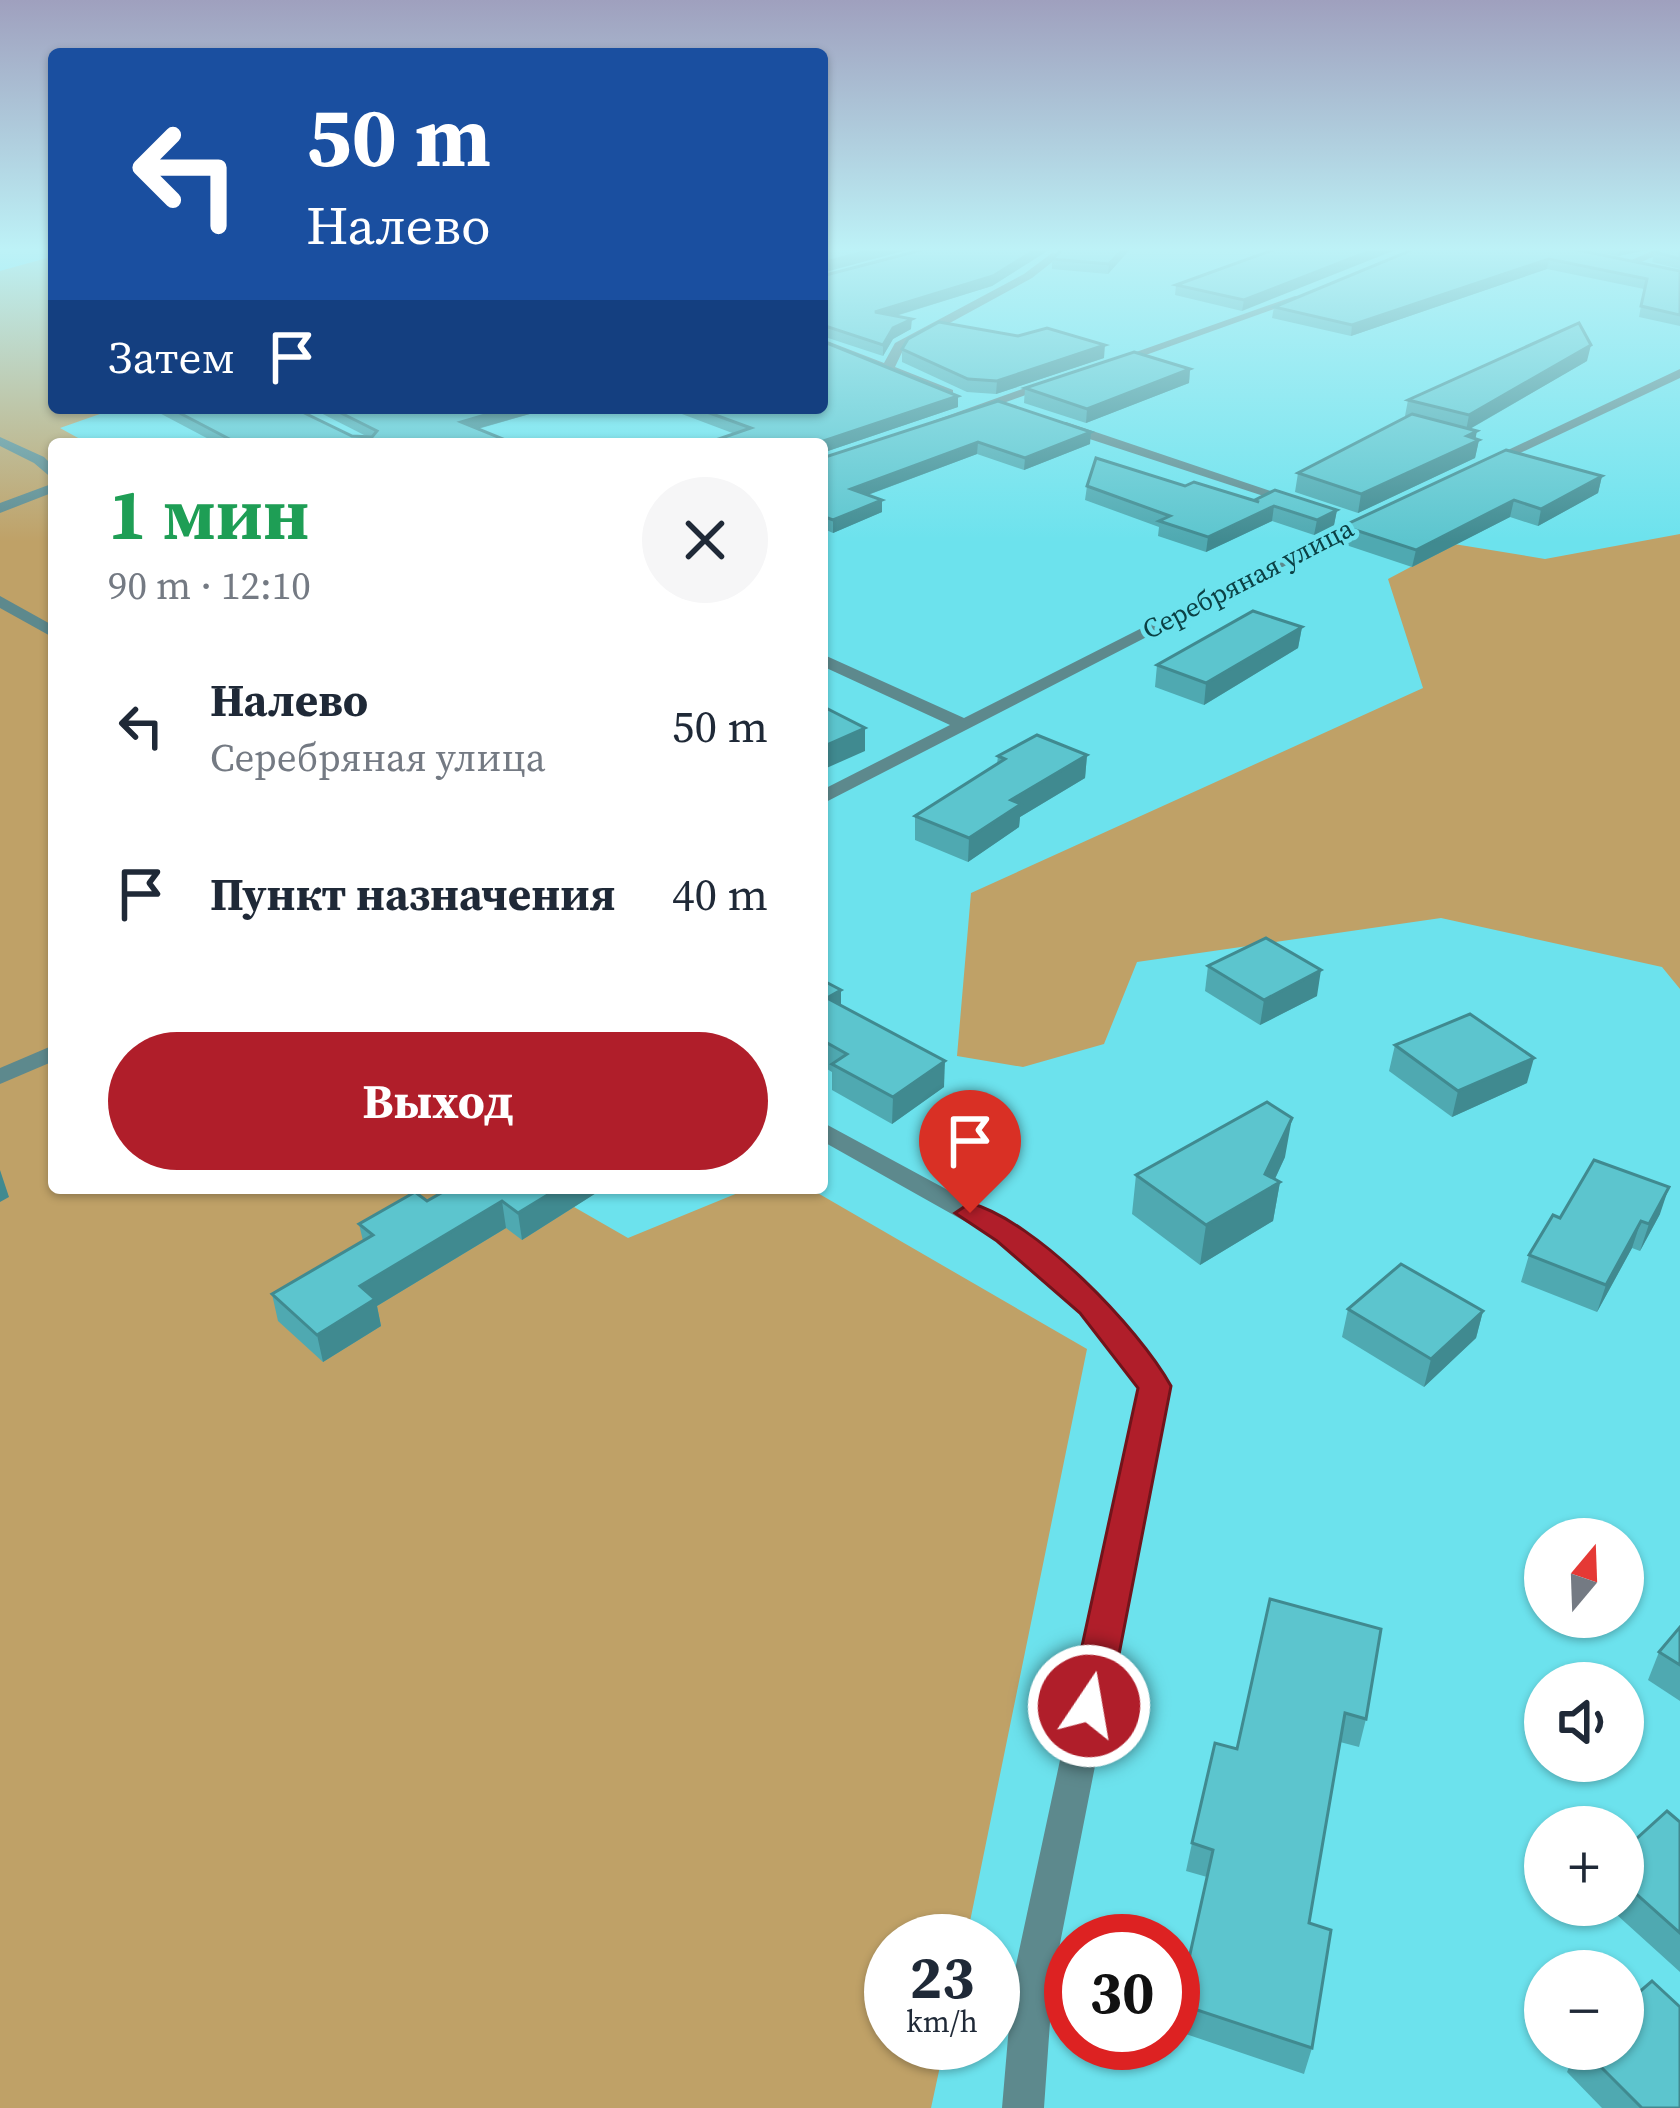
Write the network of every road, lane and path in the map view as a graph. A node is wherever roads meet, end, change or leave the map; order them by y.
1 (829, 345) edge
2 (900, 345) edge
3 (1166, 345) edge
4 (889, 366) junction
5 (1100, 367) edge
6 (1680, 373) edge
7 (1078, 374) edge
8 (992, 402) junction
9 (1013, 410) edge
10 (1035, 416) edge
11 (928, 425) edge
12 (0, 441) edge
13 (48, 470) edge
14 (1466, 473) edge
15 (48, 490) edge
16 (0, 508) edge
17 (1316, 508) edge
18 (1381, 513) edge
19 (1338, 515) edge
20 (1359, 523) junction
21 (0, 601) edge
22 (48, 629) edge
23 (828, 661) edge
24 (962, 724) junction
25 (828, 795) edge
26 (48, 1055) edge
27 (0, 1077) edge
28 (828, 1133) edge
29 (1022, 2108) edge

1 - 4 street
2 - 4 street
3 - 5 street
4 - 8 street
6 - 14 street
7 - 8 street
8 - 9 street
8 - 11 street
10 - 17 street
12 - 13 street
15 - 16 street
18 - 20 street, Серебряная улица
19 - 20 street
20 - 24 street, Серебряная улица
21 - 22 street
23 - 24 street
24 - 25 street, Серебряная улица
26 - 27 street
28 - 29 street

